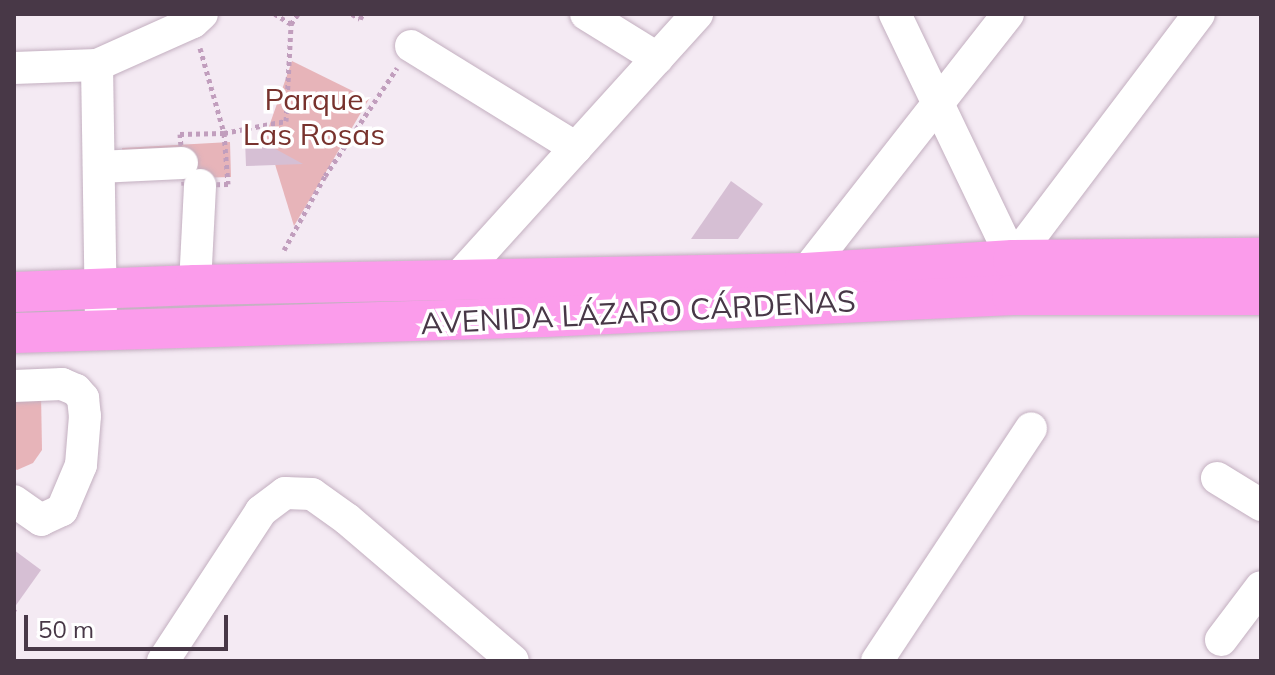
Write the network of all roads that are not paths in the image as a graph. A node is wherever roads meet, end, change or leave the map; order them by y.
1 (586, 14) edge
2 (697, 14) edge
3 (895, 14) edge
4 (1008, 14) edge
5 (1199, 14) edge
6 (197, 18) edge
7 (411, 46) road end
8 (657, 58) junction
9 (97, 65) junction
10 (14, 68) edge
11 (939, 104) junction
12 (576, 148) junction
13 (99, 167) junction
14 (1261, 258) edge
15 (805, 273) junction
16 (1012, 277) junction
17 (456, 280) junction
18 (195, 285) junction
19 (101, 288) junction
20 (14, 292) edge
21 (1261, 295) edge
22 (101, 329) junction
23 (14, 333) edge
24 (14, 386) edge
25 (1031, 428) dead end
26 (1217, 478) dead end
27 (14, 501) edge
28 (1261, 505) edge
29 (1261, 587) edge
30 (1221, 640) dead end
31 (163, 661) edge
32 (513, 661) edge
33 (877, 661) edge

1 - 8 street
2 - 8 street
3 - 11 street
4 - 11 street
5 - 16 street
6 - 9 street
7 - 12 street
8 - 12 street
9 - 10 street
9 - 13 street
11 - 15 street
11 - 16 street
12 - 17 street
13 - 18 street
13 - 19 street
14 - 16 main road, AVENIDA LÁZARO CÁRDENAS
15 - 16 main road, AVENIDA LÁZARO CÁRDENAS
15 - 17 main road, AVENIDA LÁZARO CÁRDENAS
16 - 21 main road, AVENIDA LÁZARO CÁRDENAS
16 - 22 main road, AVENIDA LÁZARO CÁRDENAS
17 - 18 main road, AVENIDA LÁZARO CÁRDENAS
18 - 19 main road, AVENIDA LÁZARO CÁRDENAS
19 - 20 main road, AVENIDA LÁZARO CÁRDENAS
19 - 22 street
22 - 23 main road, AVENIDA LÁZARO CÁRDENAS
24 - 27 street
25 - 33 street
26 - 28 street
29 - 30 street
31 - 32 street

